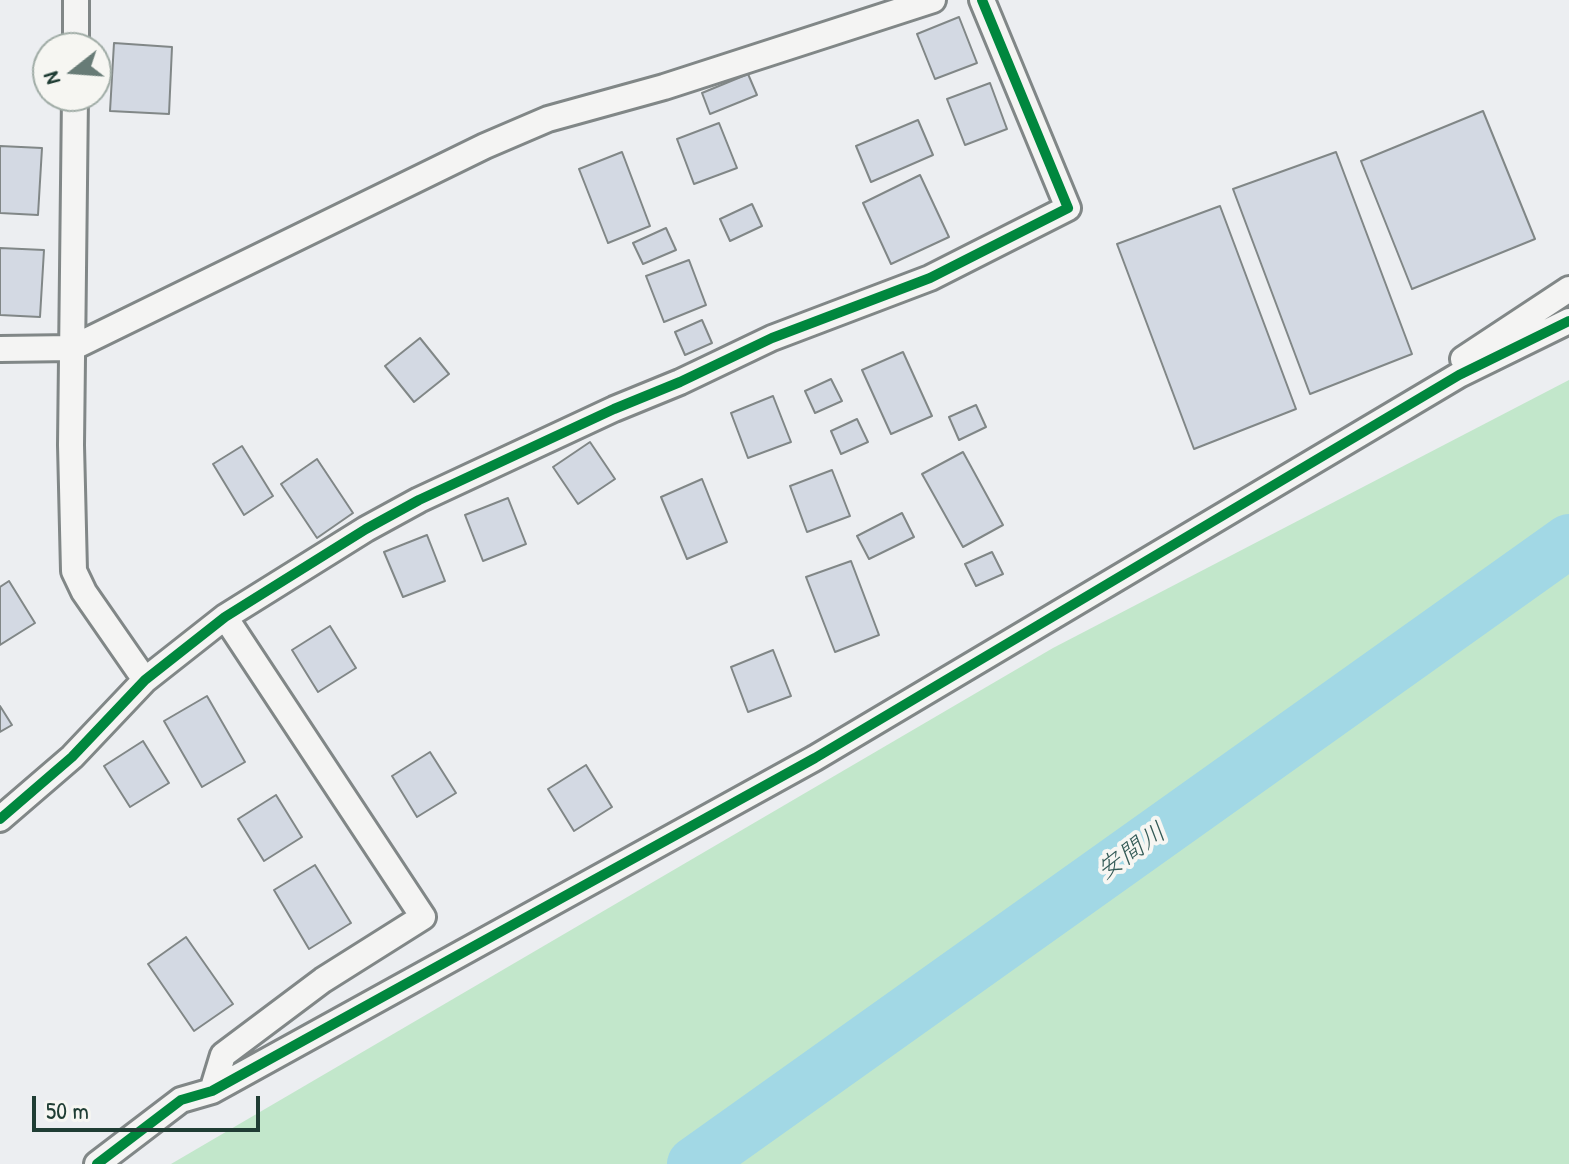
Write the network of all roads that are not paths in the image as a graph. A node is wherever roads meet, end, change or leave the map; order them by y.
1 (76, 0) edge
2 (933, 0) edge
3 (982, 0) edge
4 (76, 32) edge
5 (75, 112) edge
6 (1569, 289) edge
7 (1569, 321) edge
8 (72, 348) junction
9 (0, 349) edge
10 (1402, 408) junction
11 (225, 617) junction
12 (145, 680) junction
13 (0, 819) edge
14 (212, 1091) junction
15 (97, 1164) edge

1 - 4 street
2 - 8 street
3 - 11 street
5 - 8 street
6 - 10 street
7 - 10 street
8 - 9 street
8 - 12 street
10 - 14 street
11 - 12 street
11 - 14 street
12 - 13 street
14 - 15 street

